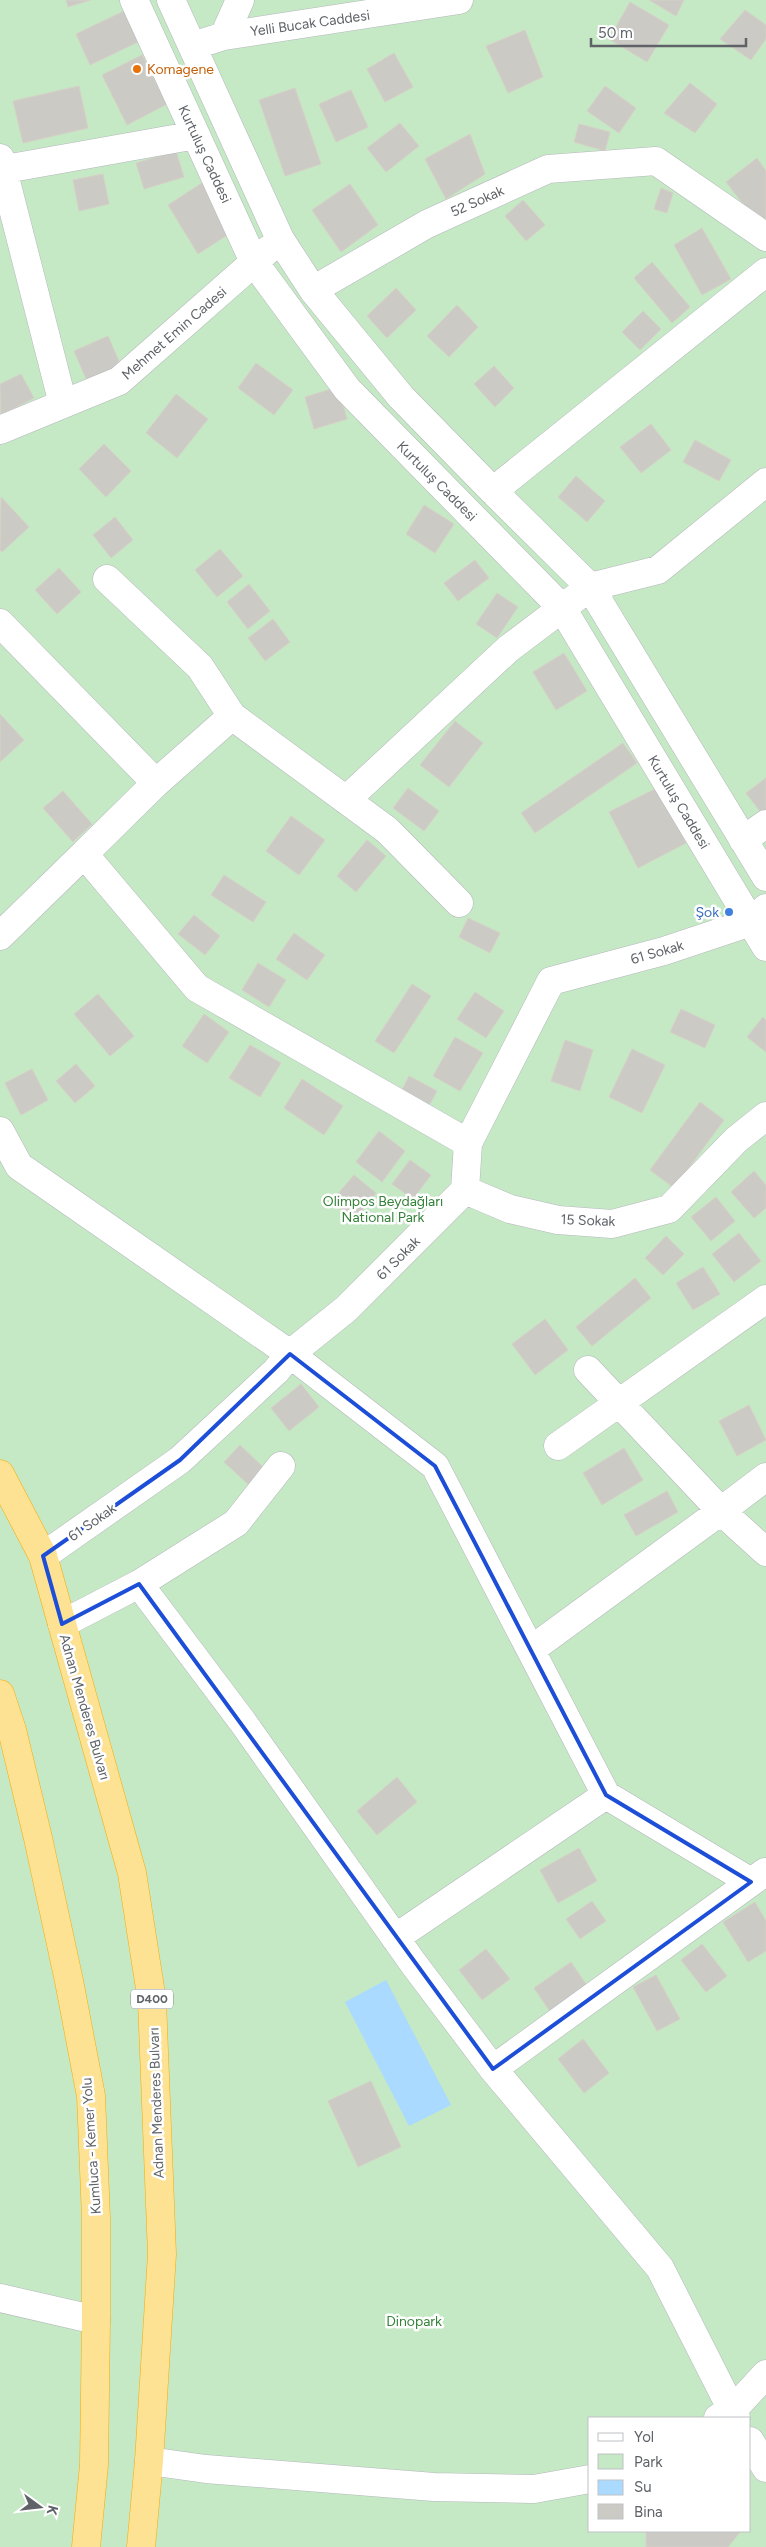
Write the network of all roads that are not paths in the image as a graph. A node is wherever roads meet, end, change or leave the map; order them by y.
1 (134, 0) edge
2 (171, 0) edge
3 (240, 0) edge
4 (459, 0) edge
5 (224, 36) junction
6 (192, 46) junction
7 (196, 135) junction
8 (1, 166) edge
9 (766, 237) edge
10 (280, 239) junction
11 (254, 262) junction
12 (766, 272) edge
13 (313, 290) junction
14 (63, 404) junction
15 (0, 430) edge
16 (766, 482) edge
17 (492, 491) junction
18 (107, 579) dead end
19 (590, 587) junction
20 (562, 608) junction
21 (0, 623) edge
22 (232, 716) junction
23 (156, 783) junction
24 (346, 800) junction
25 (766, 824) edge
26 (743, 840) junction
27 (84, 854) junction
28 (766, 877) edge
29 (460, 903) dead end
30 (759, 915) edge
31 (0, 936) edge
32 (766, 947) edge
33 (766, 1116) edge
34 (0, 1131) edge
35 (468, 1143) junction
36 (465, 1190) junction
37 (766, 1299) edge
38 (290, 1354) junction
39 (588, 1370) dead end
40 (619, 1402) junction
41 (558, 1446) dead end
42 (281, 1466) dead end
43 (0, 1474) edge
44 (766, 1477) edge
45 (721, 1511) junction
46 (766, 1552) edge
47 (43, 1556) junction
48 (139, 1584) junction
49 (62, 1624) junction
50 (532, 1649) junction
51 (0, 1694) edge
52 (606, 1795) junction
53 (759, 1877) edge
54 (395, 1938) junction
55 (493, 2069) junction
56 (0, 2298) edge
57 (96, 2320) junction
58 (766, 2374) edge
59 (729, 2416) edge
60 (751, 2443) edge
61 (150, 2461) junction
62 (766, 2468) edge
63 (588, 2479) edge
64 (86, 2547) edge
65 (141, 2547) edge

1 - 7 street, Kurtuluş Caddesi
2 - 6 street
3 - 5 street
4 - 5 street, Yelli Bucak Caddesi
5 - 6 street, Yelli Bucak Caddesi
6 - 10 street
7 - 8 street
7 - 11 street, Kurtuluş Caddesi
8 - 14 street
9 - 13 street, 52 Sokak
10 - 11 street, Mehmet Emin Cadesi
10 - 13 street
11 - 14 street, Mehmet Emin Cadesi
11 - 20 street, Kurtuluş Caddesi
12 - 17 street
13 - 17 street
14 - 15 street, Mehmet Emin Cadesi
16 - 19 street
17 - 19 street
18 - 22 street
19 - 20 street
19 - 26 street
20 - 24 street
20 - 30 street, Kurtuluş Caddesi
21 - 23 street
22 - 23 street
22 - 24 street
23 - 27 street
24 - 29 street
25 - 26 street
26 - 28 street
27 - 31 street
27 - 35 street
30 - 32 street, Kurtuluş Caddesi
30 - 35 street, 61 Sokak
33 - 36 street, 15 Sokak
34 - 38 street
35 - 36 street, 61 Sokak
36 - 38 street, 61 Sokak
37 - 40 street
38 - 47 street, 61 Sokak
38 - 50 street
39 - 40 street
40 - 41 street
40 - 45 street
42 - 48 street
43 - 47 highway, Adnan Menderes Bulvarı / D400
44 - 45 street
45 - 46 street
45 - 50 street
47 - 49 highway, Adnan Menderes Bulvarı / D400
48 - 49 street
48 - 54 street
49 - 61 highway, Adnan Menderes Bulvarı / D400
50 - 52 street
51 - 57 highway, Kumluca - Kemer Yolu
52 - 53 street
52 - 54 street
53 - 55 street
54 - 55 street
55 - 59 street
56 - 57 street
57 - 64 highway, Kumluca - Kemer Yolu
58 - 59 street
60 - 62 street
61 - 63 street
61 - 65 highway, Adnan Menderes Bulvarı / D400

